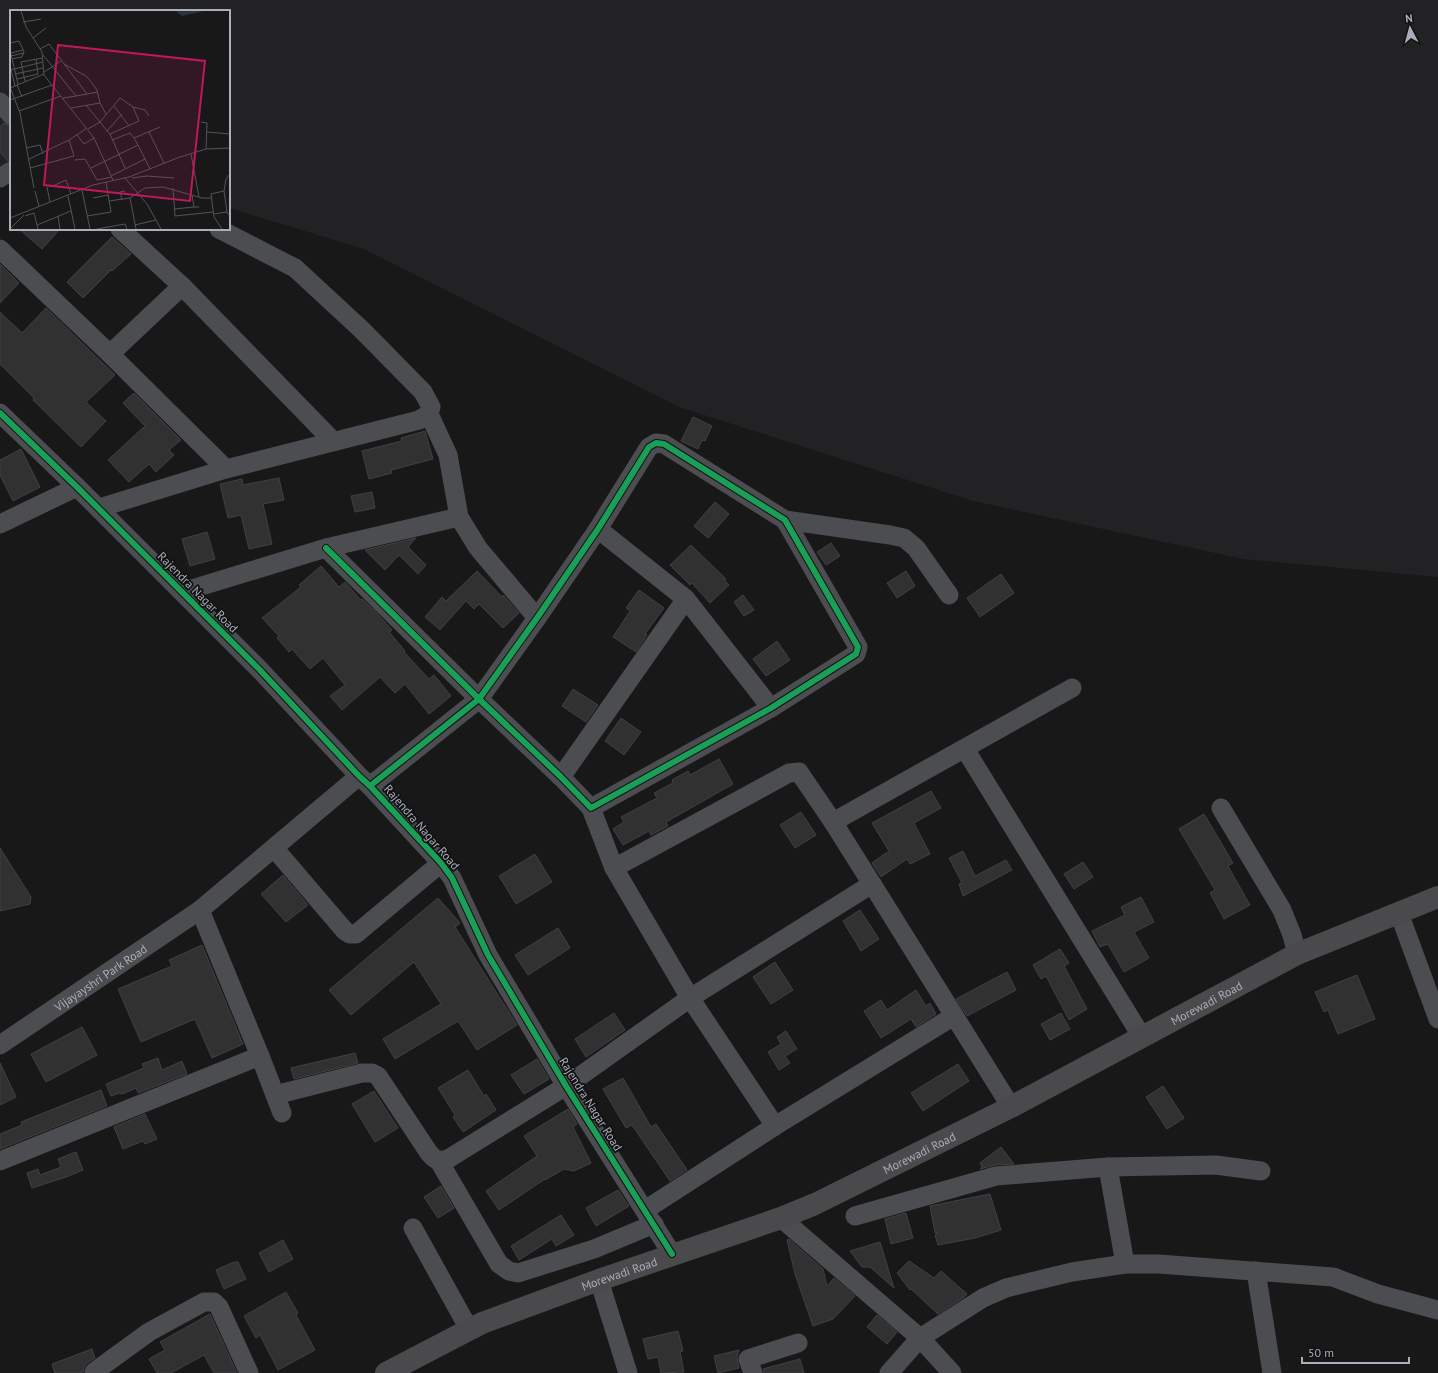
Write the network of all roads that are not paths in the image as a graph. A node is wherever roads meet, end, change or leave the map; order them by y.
1 (0, 102) edge
2 (10, 114) edge
3 (10, 172) edge
4 (0, 178) edge
5 (121, 230) edge
6 (221, 230) edge
7 (0, 249) edge
8 (182, 286) junction
9 (110, 354) junction
10 (0, 413) edge
11 (429, 414) junction
12 (333, 441) junction
13 (226, 469) junction
14 (77, 487) junction
15 (99, 508) junction
16 (459, 517) junction
17 (784, 520) junction
18 (0, 524) edge
19 (598, 529) junction
20 (326, 548) junction
21 (182, 592) junction
22 (949, 595) dead end
23 (686, 600) junction
24 (537, 618) junction
25 (1072, 688) dead end
26 (479, 699) junction
27 (771, 708) junction
28 (965, 749) junction
29 (561, 777) junction
30 (364, 781) junction
31 (591, 808) junction
32 (1221, 808) dead end
33 (833, 822) junction
34 (274, 848) junction
35 (441, 863) junction
36 (614, 868) junction
37 (872, 884) junction
38 (1438, 897) edge
39 (200, 910) junction
40 (1399, 913) junction
41 (1297, 954) junction
42 (690, 998) junction
43 (954, 1016) junction
44 (1438, 1019) edge
45 (1142, 1037) junction
46 (0, 1045) edge
47 (260, 1056) junction
48 (566, 1086) junction
49 (275, 1095) junction
50 (1011, 1107) junction
51 (282, 1113) dead end
52 (775, 1126) junction
53 (0, 1161) edge
54 (439, 1161) junction
55 (1108, 1167) junction
56 (1261, 1171) dead end
57 (855, 1216) dead end
58 (649, 1217) junction
59 (781, 1218) junction
60 (413, 1228) dead end
61 (672, 1254) junction
62 (1125, 1264) junction
63 (1256, 1271) junction
64 (599, 1280) junction
65 (1438, 1310) edge
66 (469, 1330) junction
67 (920, 1338) junction
68 (798, 1343) dead end
69 (94, 1372) dead end
70 (249, 1373) edge
71 (386, 1373) edge
72 (628, 1373) edge
73 (753, 1373) edge
74 (889, 1373) edge
75 (952, 1373) edge
76 (1272, 1373) edge

1 - 2 street
3 - 4 street
5 - 8 street
6 - 11 street
7 - 9 street
8 - 9 street
8 - 12 street
9 - 13 street
10 - 14 street, Rajendra Nagar Road
11 - 12 street
11 - 16 street
12 - 13 street
13 - 15 street
14 - 15 street, Rajendra Nagar Road
14 - 18 street
15 - 21 street, Rajendra Nagar Road
16 - 20 street
16 - 24 street
17 - 19 street, Vijayayshri Park Road
17 - 22 street
17 - 27 street
19 - 23 street
19 - 24 street, Vijayayshri Park Road
20 - 21 street
20 - 26 street
21 - 30 street, Rajendra Nagar Road
23 - 27 street
23 - 29 street
24 - 26 street, Vijayayshri Park Road
25 - 28 street
26 - 29 street
26 - 30 street, Vijayayshri Park Road
27 - 31 street
28 - 33 street
28 - 45 street
29 - 31 street
30 - 34 street, Vijayayshri Park Road
30 - 35 street, Rajendra Nagar Road
31 - 36 street
32 - 41 street
33 - 36 street
33 - 37 street
34 - 35 street
34 - 39 street, Vijayayshri Park Road
35 - 48 street, Rajendra Nagar Road
36 - 42 street
37 - 42 street
37 - 43 street
38 - 40 main road, Morewadi Road
39 - 46 street, Vijayayshri Park Road
39 - 47 street
40 - 41 main road, Morewadi Road
40 - 44 street
41 - 45 main road, Morewadi Road
42 - 48 street
42 - 52 street
43 - 50 street
43 - 52 street
45 - 50 main road, Morewadi Road
47 - 49 street
47 - 53 street
48 - 54 street
48 - 58 street, Rajendra Nagar Road
49 - 51 street
49 - 54 street
50 - 59 main road, Morewadi Road
52 - 58 street
54 - 58 street
55 - 56 street
55 - 57 street
55 - 62 street
58 - 61 street, Rajendra Nagar Road
59 - 61 main road, Morewadi Road
59 - 67 street
60 - 66 street
61 - 64 main road, Morewadi Road
62 - 63 street
62 - 67 street
63 - 65 street
63 - 76 street
64 - 66 main road, Morewadi Road
64 - 72 street
66 - 71 main road, Morewadi Road
67 - 74 street
67 - 75 street
68 - 73 street
69 - 70 street

